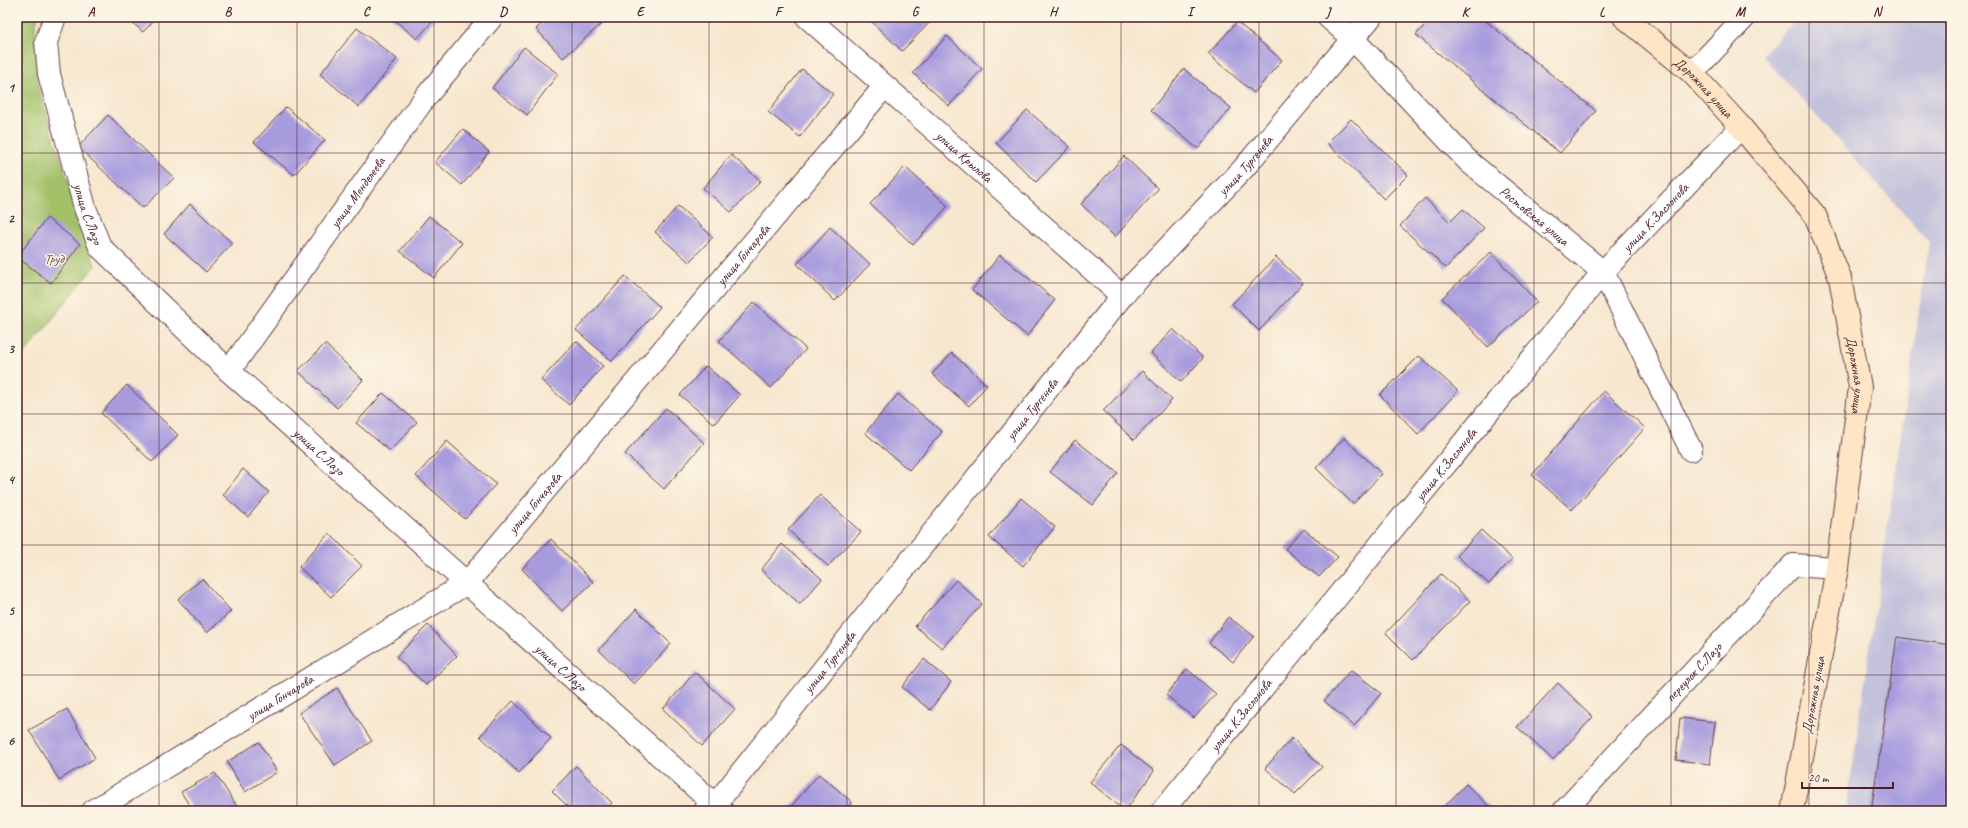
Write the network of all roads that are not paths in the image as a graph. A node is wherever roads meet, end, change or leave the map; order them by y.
1 (55, 17) edge
2 (492, 17) edge
3 (807, 17) edge
4 (1328, 17) edge
5 (1371, 17) edge
6 (1624, 17) edge
7 (1745, 17) edge
8 (1353, 39) junction
9 (1692, 73) junction
10 (884, 87) junction
11 (1741, 127) junction
12 (1603, 272) junction
13 (1122, 296) junction
14 (229, 371) junction
15 (1692, 450) dead end
16 (1836, 568) junction
17 (467, 583) junction
18 (714, 809) edge
19 (93, 811) edge
20 (1162, 811) edge
21 (1564, 811) edge
22 (1792, 811) edge

1 - 14 street, улица С.Лазо
2 - 14 street, улица Менделеева
3 - 10 street, улица Крылова
4 - 8 street, Ростовская улица
5 - 8 street, улица Тургенева
6 - 9 street, Дорожная улица
7 - 9 street
8 - 12 street, Ростовская улица
8 - 13 street, улица Тургенева
9 - 11 street, Дорожная улица
10 - 13 street, улица Крылова
10 - 17 street, улица Гончарова
11 - 12 street, улица К.Заслонова
11 - 16 street, Дорожная улица
12 - 15 street, Ростовская улица
12 - 20 street, улица К.Заслонова
13 - 18 street, улица Тургенева
14 - 17 street, улица С.Лазо
16 - 21 street, переулок С.Лазо
16 - 22 street, Дорожная улица
17 - 18 street, улица С.Лазо
17 - 19 street, улица Гончарова

